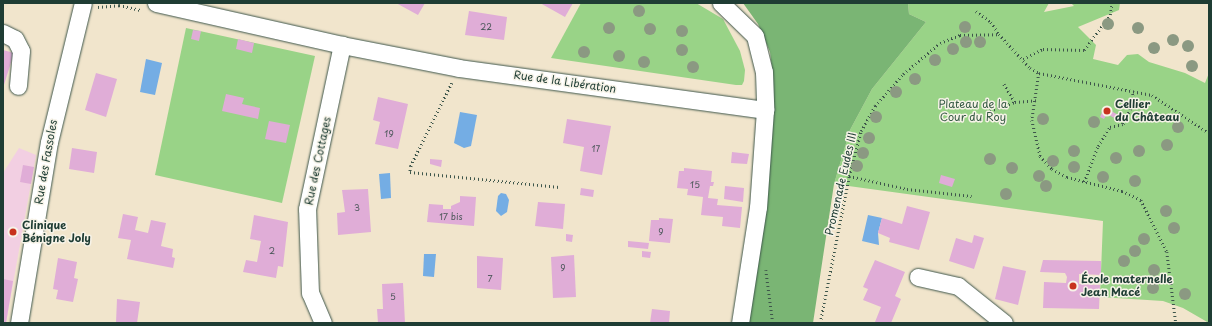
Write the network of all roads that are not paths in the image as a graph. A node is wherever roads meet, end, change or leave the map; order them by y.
1 (83, 3) edge
2 (156, 3) edge
3 (721, 3) edge
4 (3, 33) edge
5 (342, 45) junction
6 (18, 86) dead end
7 (765, 110) junction
8 (918, 277) dead end
9 (19, 323) edge
10 (323, 323) edge
11 (740, 323) edge
12 (1004, 323) edge

1 - 9 street, Rue des Fassoles
2 - 5 street, Rue de la Libération
3 - 7 street
4 - 6 street
5 - 7 street, Rue de la Libération
5 - 10 street, Rue des Cottages
7 - 11 street
8 - 12 street

